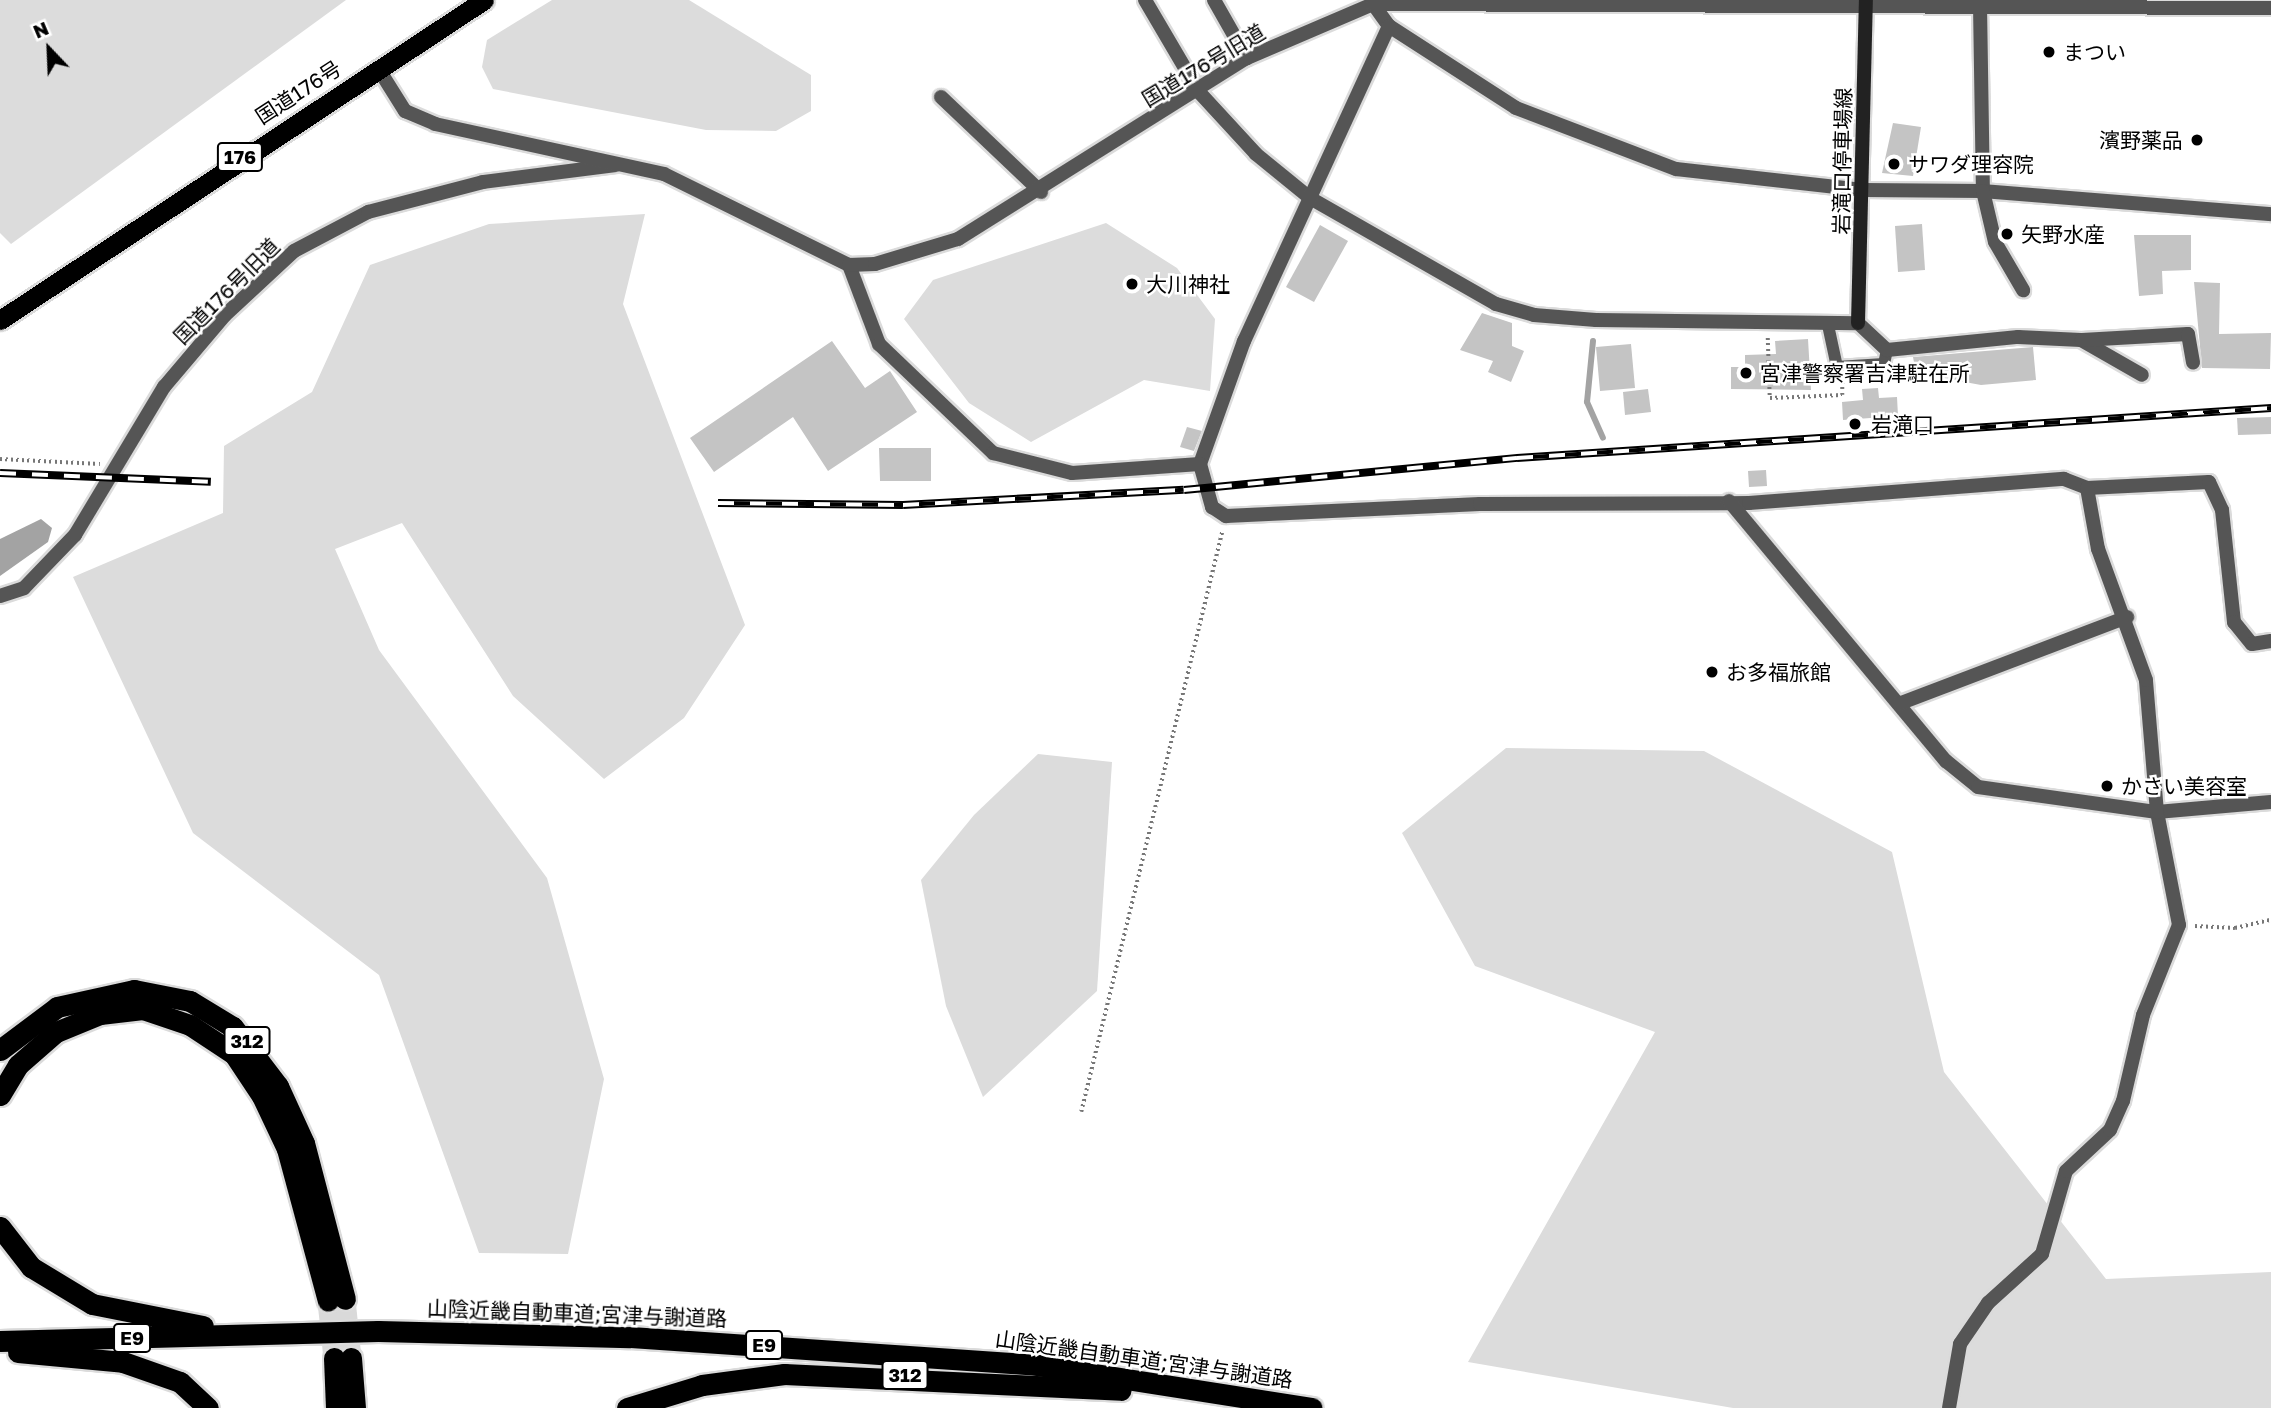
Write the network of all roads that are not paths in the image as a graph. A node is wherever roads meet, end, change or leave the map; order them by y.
1 (484, 0) edge
2 (1144, 0) edge
3 (1214, 0) edge
4 (1372, 2) edge
5 (1866, 3) edge
6 (2066, 3) edge
7 (1980, 5) junction
8 (2271, 8) edge
9 (1389, 26) junction
10 (1247, 58) junction
11 (378, 68) junction
12 (1199, 92) junction
13 (941, 97) dead end
14 (629, 163) junction
15 (1863, 190) junction
16 (1983, 191) junction
17 (1041, 192) junction
18 (1310, 198) junction
19 (2271, 214) edge
20 (849, 265) junction
21 (2023, 290) dead end
22 (0, 320) edge
23 (1858, 323) junction
24 (1828, 325) junction
25 (2081, 340) junction
26 (1887, 350) junction
27 (2193, 363) dead end
28 (2142, 375) dead end
29 (1200, 464) junction
30 (2087, 488) junction
31 (1729, 501) junction
32 (0, 596) edge
33 (2127, 617) junction
34 (2271, 640) edge
35 (1901, 703) junction
36 (2271, 802) edge
37 (2157, 812) junction
38 (0, 1050) edge
39 (0, 1095) edge
40 (0, 1227) edge
41 (264, 1334) junction
42 (0, 1341) edge
43 (0, 1350) edge
44 (1186, 1390) junction
45 (208, 1408) edge
46 (336, 1408) edge
47 (355, 1408) edge
48 (627, 1408) edge
49 (1312, 1408) edge
50 (1949, 1408) edge

1 - 11 highway, 国道176号 / 176
2 - 12 street
3 - 10 street
4 - 5 street, 国道176号旧道
4 - 9 street
4 - 10 street, 国道176号旧道
5 - 7 street, 国道176号旧道
5 - 15 main road, 岩滝口停車場線
6 - 7 street, 国道176号旧道
6 - 8 street, 国道176号旧道
7 - 16 street
9 - 15 street
9 - 18 street
10 - 12 street, 国道176号旧道
11 - 14 street
11 - 22 highway, 国道176号 / 176
12 - 17 street, 国道176号旧道
12 - 18 street
13 - 17 street
14 - 20 street
14 - 32 street, 国道176号旧道
15 - 16 street
15 - 23 main road, 岩滝口停車場線
16 - 19 street
16 - 21 street
17 - 20 street, 国道176号旧道
18 - 24 street
18 - 29 street
20 - 29 street
23 - 24 street
23 - 26 street
24 - 26 lane
25 - 26 street
25 - 27 street
25 - 28 street
29 - 31 street
30 - 31 street
30 - 33 street
30 - 34 street
31 - 35 street
33 - 35 street
33 - 37 street
35 - 37 street
36 - 37 street
37 - 50 street
38 - 39 highway, 312
40 - 41 highway
41 - 42 highway, E9
41 - 44 highway, 山陰近畿自動車道;宮津与謝道路 / E9
43 - 45 highway
44 - 48 highway, 312
44 - 49 highway, 山陰近畿自動車道;宮津与謝道路 / E9
46 - 47 highway

